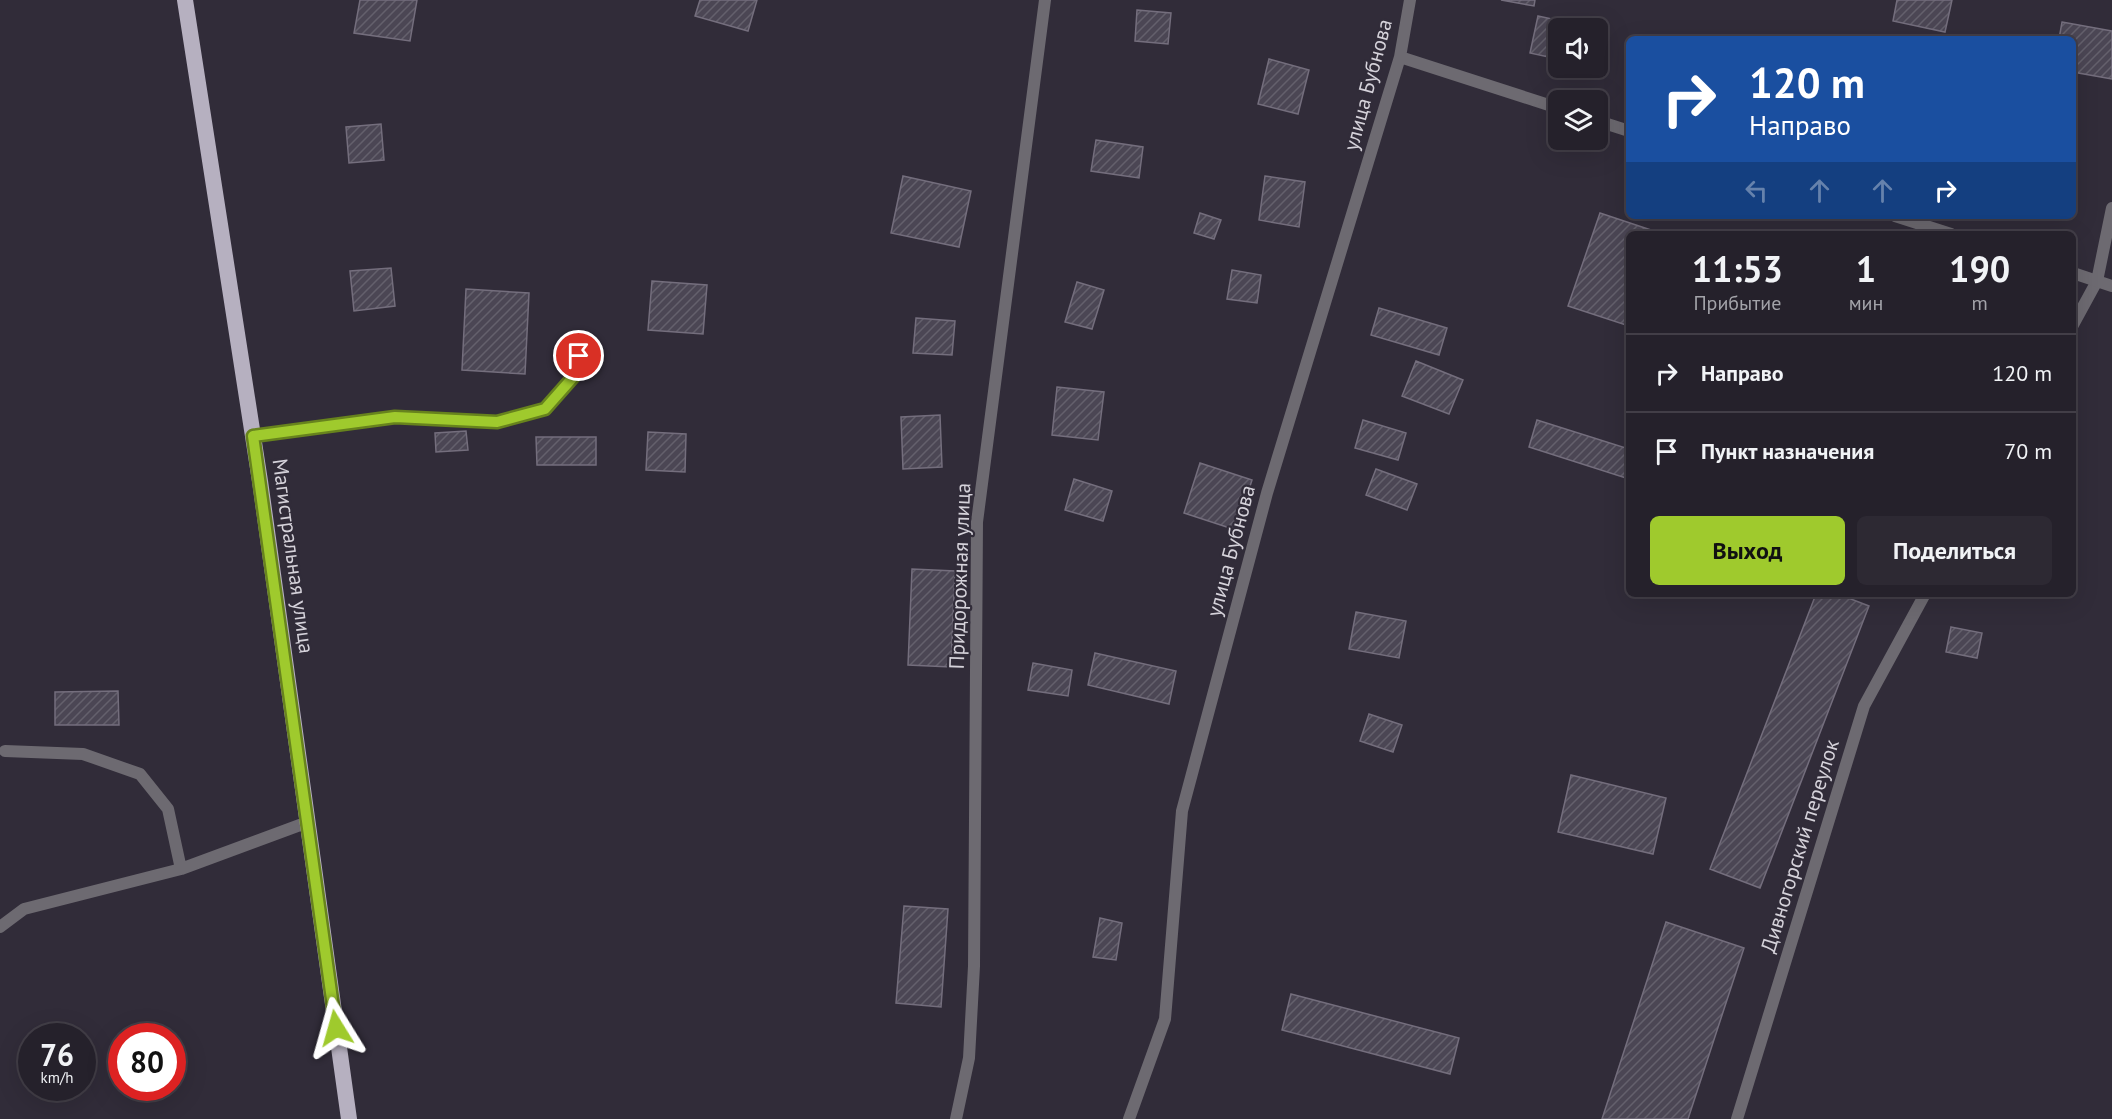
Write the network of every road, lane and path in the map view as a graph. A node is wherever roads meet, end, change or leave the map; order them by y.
1 (185, 0) edge
2 (1046, 0) edge
3 (1410, 0) edge
4 (1400, 57) junction
5 (1548, 105) edge
6 (1608, 124) edge
7 (1626, 130) edge
8 (2112, 208) edge
9 (1904, 219) edge
10 (1942, 231) edge
11 (2076, 274) edge
12 (2097, 281) junction
13 (2112, 286) edge
14 (2076, 320) edge
15 (579, 356) dead end
16 (253, 436) junction
17 (1923, 597) edge
18 (5, 752) dead end
19 (308, 822) junction
20 (181, 869) junction
21 (0, 927) edge
22 (349, 1119) edge
23 (956, 1119) edge
24 (1129, 1119) edge
25 (1737, 1119) edge

1 - 16 highway, Магистральная улица
2 - 23 street, Придорожная улица
3 - 4 street, улица Бубнова
4 - 5 street
4 - 24 street, улица Бубнова
6 - 7 street
8 - 12 street
9 - 10 street
11 - 12 street
12 - 13 street
12 - 14 street
15 - 16 street
16 - 19 highway, Магистральная улица
17 - 25 street, Дивногорский переулок
18 - 20 street
19 - 20 street
19 - 22 highway, Магистральная улица
20 - 21 street

